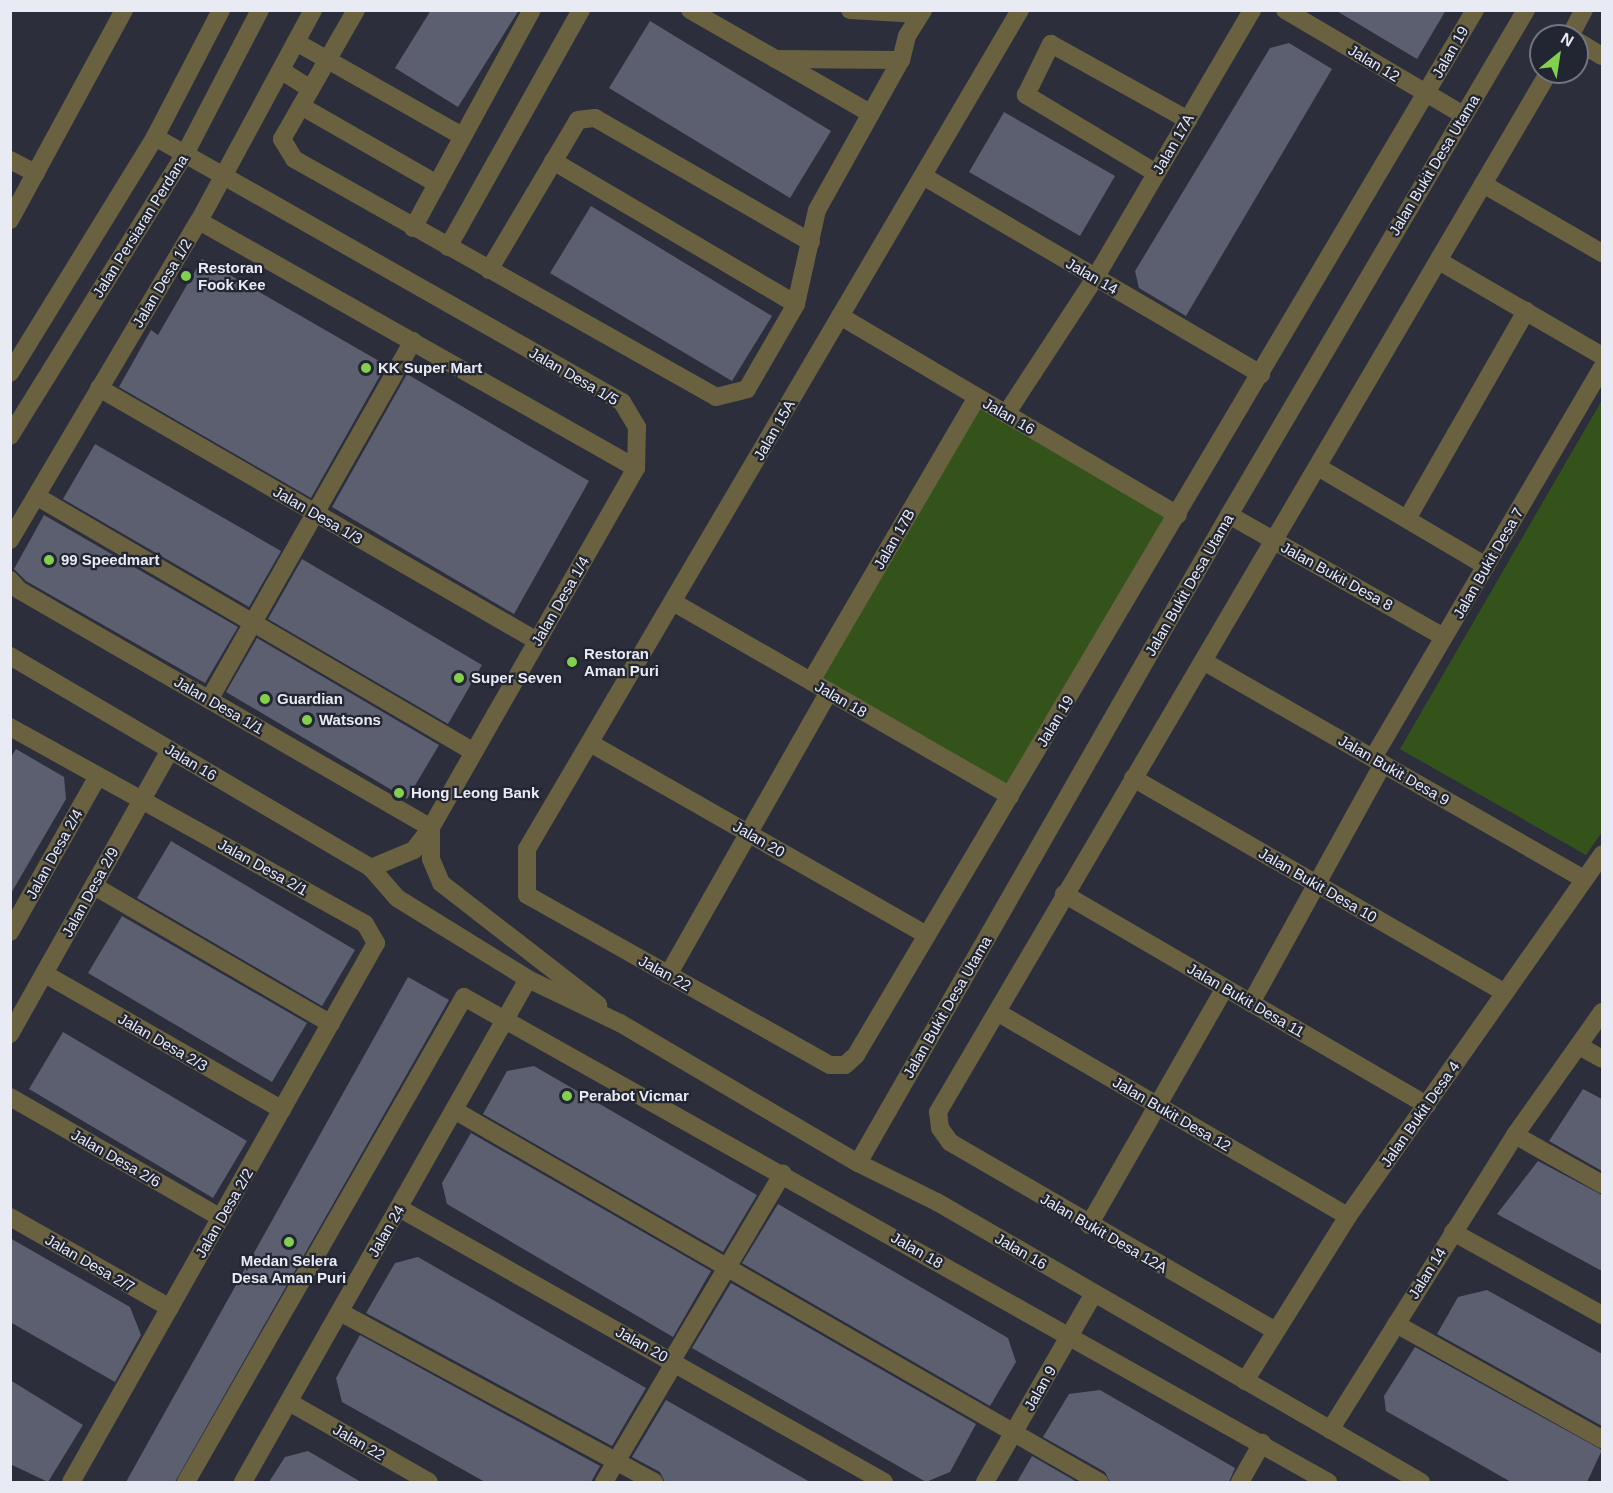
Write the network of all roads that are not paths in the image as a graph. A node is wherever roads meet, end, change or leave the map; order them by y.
1 (124, 10) edge
2 (221, 10) edge
3 (260, 10) edge
4 (313, 10) edge
5 (356, 10) edge
6 (532, 10) edge
7 (581, 10) edge
8 (690, 10) edge
9 (850, 10) edge
10 (1020, 10) edge
11 (1252, 10) edge
12 (1285, 10) edge
13 (1475, 10) edge
14 (1526, 10) edge
15 (1584, 10) edge
16 (921, 12) edge
17 (1576, 24) edge
18 (296, 42) junction
19 (1589, 48) edge
20 (1602, 56) edge
21 (774, 59) junction
22 (327, 60) junction
23 (901, 60) junction
24 (282, 71) junction
25 (1542, 84) edge
26 (311, 89) junction
27 (1426, 94) junction
28 (301, 106) junction
29 (870, 114) junction
30 (1463, 116) junction
31 (1188, 120) junction
32 (462, 136) junction
33 (155, 137) junction
34 (185, 154) junction
35 (10, 160) edge
36 (554, 161) junction
37 (36, 173) junction
38 (1156, 173) junction
39 (923, 176) junction
40 (224, 177) junction
41 (437, 184) junction
42 (1483, 184) junction
43 (10, 220) edge
44 (199, 221) junction
45 (413, 228) junction
46 (811, 242) junction
47 (448, 247) junction
48 (1602, 252) edge
49 (1439, 261) junction
50 (489, 270) junction
51 (1095, 278) junction
52 (796, 304) junction
53 (1526, 311) junction
54 (840, 316) junction
55 (413, 341) junction
56 (1602, 356) edge
57 (1602, 368) edge
58 (10, 373) edge
59 (1261, 374) junction
60 (99, 388) junction
61 (977, 397) junction
62 (1006, 414) junction
63 (10, 436) edge
64 (1318, 467) junction
65 (636, 468) junction
66 (36, 496) junction
67 (315, 513) junction
68 (1178, 515) junction
69 (1229, 515) junction
70 (1407, 519) junction
71 (10, 540) edge
72 (1275, 541) junction
73 (1486, 566) junction
74 (10, 580) edge
75 (673, 602) junction
76 (252, 625) junction
77 (1444, 637) junction
78 (537, 641) junction
79 (10, 656) edge
80 (1203, 661) junction
81 (811, 681) junction
82 (829, 692) junction
83 (209, 700) junction
84 (13, 736) edge
85 (590, 743) junction
86 (170, 750) junction
87 (474, 752) junction
88 (1378, 761) junction
89 (98, 776) junction
90 (1133, 778) junction
91 (1010, 796) junction
92 (142, 800) junction
93 (430, 828) junction
94 (749, 833) junction
95 (527, 849) joint
96 (1602, 854) edge
97 (371, 868) junction
98 (1584, 879) junction
99 (1317, 884) junction
100 (94, 886) junction
101 (1064, 894) junction
102 (10, 932) edge
103 (927, 935) junction
104 (376, 943) joint
105 (45, 974) junction
106 (668, 975) junction
107 (528, 979) junction
108 (1226, 988) junction
109 (1504, 992) junction
110 (1251, 1003) junction
111 (997, 1012) junction
112 (1602, 1012) edge
113 (505, 1020) junction
114 (620, 1023) junction
115 (331, 1024) junction
116 (10, 1034) edge
117 (1579, 1046) junction
118 (1602, 1059) edge
119 (845, 1065) joint
120 (10, 1097) edge
121 (1155, 1105) junction
122 (1427, 1105) junction
123 (282, 1110) junction
124 (454, 1110) junction
125 (1515, 1135) junction
126 (858, 1163) junction
127 (783, 1173) junction
128 (1602, 1184) edge
129 (399, 1208) junction
130 (1348, 1216) junction
131 (10, 1217) edge
132 (221, 1218) junction
133 (1089, 1225) junction
134 (1453, 1232) junction
135 (728, 1266) junction
136 (1094, 1293) junction
137 (170, 1308) junction
138 (340, 1312) junction
139 (1602, 1315) edge
140 (1396, 1324) junction
141 (1274, 1330) junction
142 (1070, 1336) junction
143 (673, 1361) junction
144 (1245, 1380) junction
145 (289, 1402) junction
146 (1330, 1430) junction
147 (1014, 1433) junction
148 (1602, 1439) edge
149 (1262, 1443) junction
150 (617, 1461) junction
151 (71, 1482) edge
152 (186, 1482) edge
153 (243, 1482) edge
154 (429, 1482) edge
155 (604, 1482) edge
156 (654, 1482) edge
157 (884, 1482) edge
158 (986, 1482) edge
159 (1099, 1482) edge
160 (1240, 1482) edge
161 (1328, 1482) edge
162 (1421, 1482) edge

1 - 37 street
2 - 33 street
3 - 34 street, Jalan Persiaran Perdana
4 - 18 street, Jalan Desa 1/2
5 - 22 street
6 - 32 street
7 - 47 street
8 - 21 street
9 - 16 street
10 - 39 street, Jalan 15A
11 - 31 street, Jalan 17A
12 - 27 street, Jalan 12
13 - 27 street, Jalan 19
14 - 30 street, Jalan Bukit Desa Utama
15 - 17 street
16 - 23 street
18 - 22 street
18 - 24 street, Jalan Desa 1/2
19 - 20 street
21 - 23 street
21 - 29 street
22 - 26 street
22 - 32 street
23 - 29 street
24 - 26 street
24 - 40 street, Jalan Desa 1/2
25 - 42 street
26 - 28 street
27 - 30 street, Jalan 12
27 - 59 street, Jalan 19
28 - 41 street
28 - 45 street
29 - 46 street
30 - 69 street, Jalan Bukit Desa Utama
31 - 38 street, Jalan 17A
31 - 38 street
32 - 41 street
33 - 34 street, Jalan Desa 1/5
33 - 58 street
34 - 40 street, Jalan Desa 1/5
34 - 63 street, Jalan Persiaran Perdana
35 - 37 street
36 - 46 street
36 - 50 street
36 - 52 street
37 - 43 street
38 - 51 street, Jalan 17A
39 - 51 street, Jalan 14
39 - 54 street, Jalan 15A
40 - 44 street, Jalan Desa 1/2
40 - 65 street, Jalan Desa 1/5
41 - 45 street
42 - 48 street
42 - 49 street
44 - 55 street
44 - 60 street, Jalan Desa 1/2
45 - 47 street
46 - 52 street
47 - 50 street
49 - 53 street
49 - 64 street
50 - 52 street
51 - 59 street, Jalan 14
51 - 62 street, Jalan 17A
53 - 56 street
53 - 70 street
54 - 61 street, Jalan 16
54 - 75 street, Jalan 15A
55 - 65 street
55 - 67 street
57 - 73 street, Jalan Bukit Desa 7
59 - 68 street, Jalan 19
60 - 66 street
60 - 67 street, Jalan Desa 1/3
61 - 62 street, Jalan 16
61 - 81 street, Jalan 17B
62 - 68 street, Jalan 16
64 - 70 street
64 - 72 street
65 - 78 street, Jalan Desa 1/4
66 - 71 street
66 - 76 street
67 - 76 street
67 - 78 street, Jalan Desa 1/3
68 - 91 street, Jalan 19
69 - 72 street, Jalan Bukit Desa 8
69 - 126 street, Jalan Bukit Desa Utama
70 - 73 street
72 - 77 street, Jalan Bukit Desa 8
72 - 80 street
73 - 77 street, Jalan Bukit Desa 7
74 - 83 street, Jalan Desa 1/1
75 - 81 street, Jalan 18
75 - 85 street, Jalan 15A
76 - 83 street
76 - 87 street
77 - 88 street, Jalan Bukit Desa 7
78 - 87 street, Jalan Desa 1/4
79 - 86 street, Jalan 16
80 - 88 street, Jalan Bukit Desa 9
80 - 90 street
81 - 82 street, Jalan 18
82 - 91 street, Jalan 18
82 - 94 street
83 - 93 street, Jalan Desa 1/1
84 - 89 street
85 - 94 street, Jalan 20
85 - 95 street, Jalan 15A
86 - 92 street, Jalan Desa 2/9
86 - 97 street, Jalan 16
87 - 93 street, Jalan Desa 1/4
88 - 98 street, Jalan Bukit Desa 9
88 - 99 street, Jalan Bukit Desa 7
89 - 92 street
89 - 102 street, Jalan Desa 2/4
90 - 99 street, Jalan Bukit Desa 10
90 - 101 street
91 - 103 street, Jalan 19
92 - 100 street, Jalan Desa 2/9
92 - 104 street, Jalan Desa 2/1
93 - 97 street
93 - 114 street, Jalan 16
94 - 103 street, Jalan 20
94 - 106 street
95 - 106 street, Jalan 22
96 - 98 street, Jalan Bukit Desa 4
97 - 107 street, Jalan 16
98 - 109 street, Jalan Bukit Desa 4
99 - 109 street, Jalan Bukit Desa 10
99 - 110 street, Jalan Bukit Desa 7
100 - 105 street, Jalan Desa 2/9
100 - 115 street
101 - 108 street, Jalan Bukit Desa 11
101 - 111 street
103 - 119 street, Jalan 19
104 - 115 street, Jalan Desa 2/2
105 - 116 street, Jalan Desa 2/9
105 - 123 street, Jalan Desa 2/3
106 - 119 street, Jalan 22
107 - 113 street, Jalan 24
107 - 114 street, Jalan 16
108 - 110 street, Jalan Bukit Desa 11
108 - 121 street
109 - 122 street, Jalan Bukit Desa 4
110 - 122 street, Jalan Bukit Desa 11
111 - 121 street, Jalan Bukit Desa 12
111 - 133 street, Jalan Bukit Desa 12A
112 - 117 street
113 - 124 street, Jalan 24
113 - 127 street, Jalan 18
113 - 152 street, Jalan 18
114 - 126 street, Jalan 16
115 - 123 street, Jalan Desa 2/2
117 - 118 street
117 - 125 street
120 - 132 street, Jalan Desa 2/6
121 - 130 street, Jalan Bukit Desa 12
121 - 133 street
122 - 130 street, Jalan Bukit Desa 4
123 - 132 street, Jalan Desa 2/2
124 - 129 street, Jalan 24
124 - 135 street
125 - 128 street
125 - 134 street
126 - 136 street, Jalan 16
127 - 135 street
127 - 142 street, Jalan 18
129 - 138 street, Jalan 24
129 - 143 street, Jalan 20
130 - 141 street, Jalan Bukit Desa 4
131 - 137 street, Jalan Desa 2/7
132 - 137 street, Jalan Desa 2/2
133 - 141 street, Jalan Bukit Desa 12A
134 - 139 street, Jalan 14
134 - 140 street, Jalan 14
135 - 143 street
135 - 147 street
136 - 142 street, Jalan 9
136 - 144 street, Jalan 16
137 - 151 street, Jalan Desa 2/2
138 - 145 street, Jalan 24
138 - 150 street
140 - 146 street, Jalan 14
140 - 148 street
141 - 144 street, Jalan Bukit Desa 4
142 - 147 street, Jalan 9
142 - 149 street, Jalan 18
143 - 150 street
143 - 157 street, Jalan 20
144 - 146 street, Jalan 16
145 - 153 street, Jalan 24
145 - 154 street, Jalan 22
146 - 162 street, Jalan 16
147 - 158 street, Jalan 9
147 - 159 street
149 - 160 street
149 - 161 street, Jalan 18
150 - 155 street
150 - 156 street

